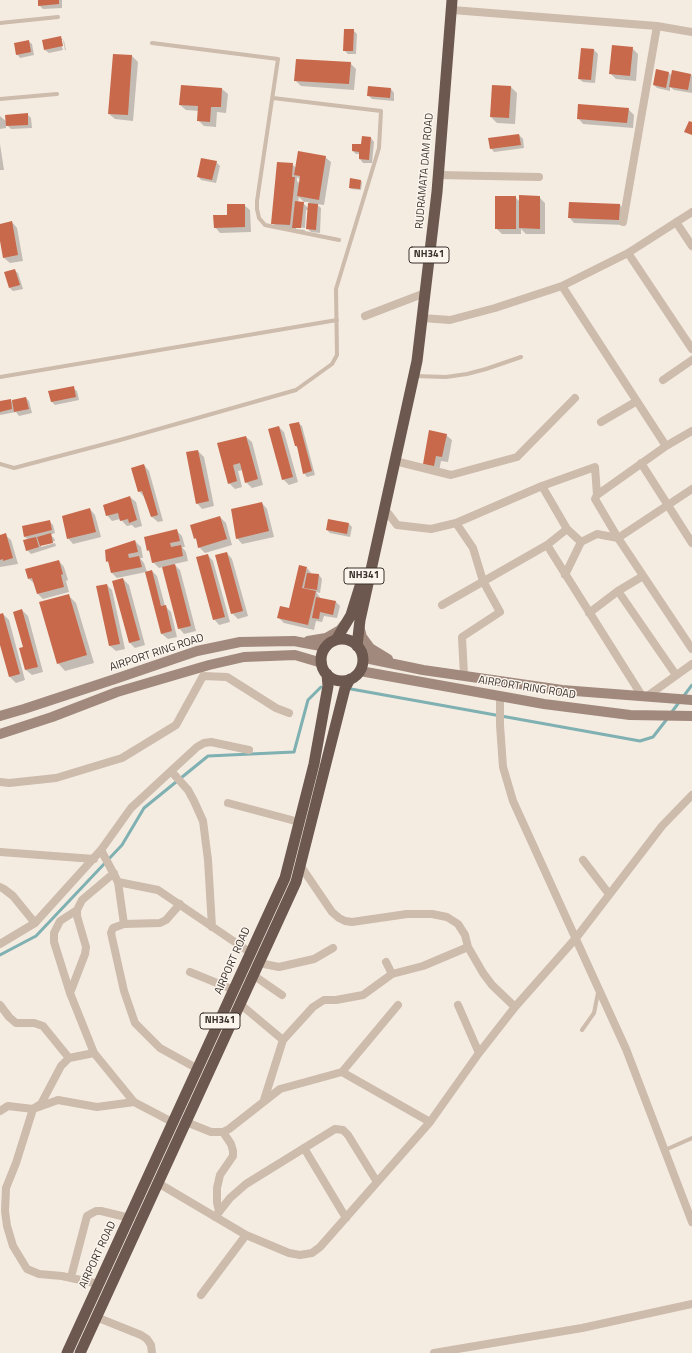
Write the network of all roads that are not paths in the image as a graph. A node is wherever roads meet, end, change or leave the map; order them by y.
1 (452, 5) edge
2 (58, 17) dead end
3 (0, 23) edge
4 (657, 26) junction
5 (692, 32) edge
6 (152, 43) dead end
7 (57, 94) dead end
8 (273, 98) junction
9 (0, 99) edge
10 (438, 175) junction
11 (539, 177) dead end
12 (692, 212) edge
13 (623, 222) dead end
14 (676, 222) junction
15 (338, 240) dead end
16 (692, 246) edge
17 (628, 253) junction
18 (562, 286) junction
19 (425, 292) junction
20 (365, 316) dead end
21 (422, 318) junction
22 (337, 320) junction
23 (689, 340) edge
24 (692, 349) edge
25 (521, 357) dead end
26 (692, 360) edge
27 (414, 376) junction
28 (0, 377) edge
29 (663, 380) dead end
30 (575, 398) dead end
31 (637, 401) junction
32 (601, 422) dead end
33 (692, 431) edge
34 (666, 446) junction
35 (395, 461) junction
36 (641, 463) junction
37 (0, 464) edge
38 (542, 486) junction
39 (692, 489) edge
40 (597, 494) junction
41 (667, 506) junction
42 (384, 508) junction
43 (456, 523) junction
44 (567, 529) junction
45 (618, 538) junction
46 (581, 542) junction
47 (692, 543) edge
48 (548, 545) junction
49 (565, 575) junction
50 (643, 576) junction
51 (483, 581) junction
52 (618, 591) junction
53 (442, 604) dead end
54 (589, 613) junction
55 (351, 615) junction
56 (359, 626) junction
57 (336, 640) junction
58 (294, 641) junction
59 (326, 647) junction
60 (692, 649) edge
61 (360, 651) junction
62 (322, 663) junction
63 (692, 664) edge
64 (404, 666) junction
65 (360, 671) junction
66 (327, 674) junction
67 (676, 675) junction
68 (464, 676) junction
69 (350, 679) junction
70 (500, 696) junction
71 (644, 696) junction
72 (688, 700) edge
73 (289, 713) dead end
74 (0, 716) edge
75 (687, 716) edge
76 (0, 734) edge
77 (249, 750) dead end
78 (171, 771) junction
79 (0, 782) edge
80 (692, 794) edge
81 (228, 803) dead end
82 (300, 822) junction
83 (101, 850) junction
84 (0, 852) edge
85 (94, 859) junction
86 (583, 860) dead end
87 (300, 865) junction
88 (114, 873) junction
89 (118, 882) junction
90 (0, 887) edge
91 (609, 894) junction
92 (180, 904) junction
93 (77, 910) junction
94 (35, 923) junction
95 (124, 924) junction
96 (212, 927) junction
97 (576, 938) junction
98 (0, 944) edge
99 (468, 947) junction
100 (333, 948) dead end
101 (251, 953) junction
102 (386, 962) dead end
103 (259, 963) junction
104 (190, 972) dead end
105 (392, 974) junction
106 (253, 975) junction
107 (234, 990) junction
108 (599, 990) junction
109 (70, 993) junction
110 (282, 995) dead end
111 (240, 1004) junction
112 (0, 1005) edge
113 (398, 1005) dead end
114 (458, 1005) dead end
115 (515, 1007) junction
116 (582, 1030) dead end
117 (283, 1040) junction
118 (94, 1053) junction
119 (479, 1053) junction
120 (69, 1058) junction
121 (198, 1069) junction
122 (342, 1072) junction
123 (264, 1100) junction
124 (134, 1102) junction
125 (33, 1109) junction
126 (0, 1111) edge
127 (174, 1122) junction
128 (186, 1122) junction
129 (430, 1122) junction
130 (223, 1132) junction
131 (692, 1138) edge
132 (304, 1148) junction
133 (664, 1150) junction
134 (377, 1182) junction
135 (158, 1183) junction
136 (217, 1215) junction
137 (130, 1218) junction
138 (346, 1218) junction
139 (692, 1222) edge
140 (246, 1235) junction
141 (72, 1278) junction
142 (99, 1284) junction
143 (202, 1295) dead end
144 (692, 1304) edge
145 (96, 1317) junction
146 (67, 1353) edge
147 (80, 1353) edge
148 (152, 1353) edge
149 (434, 1353) edge

1 - 4 street
1 - 10 highway, RUDRAMATA DAM ROAD / NH341
2 - 3 lane
4 - 5 street
4 - 13 street
6 - 8 lane
7 - 9 lane
8 - 15 lane
8 - 22 lane
10 - 11 street
10 - 19 highway, RUDRAMATA DAM ROAD / NH341
12 - 14 street
14 - 16 street
14 - 17 street
17 - 18 street
17 - 23 street
18 - 21 street
18 - 31 street
19 - 20 street
19 - 21 highway, RUDRAMATA DAM ROAD / NH341
21 - 27 highway, RUDRAMATA DAM ROAD / NH341
22 - 28 lane
22 - 37 lane
23 - 24 street
25 - 27 lane
26 - 29 street
27 - 35 highway, RUDRAMATA DAM ROAD / NH341
30 - 35 street
31 - 32 street
31 - 34 street
33 - 34 street
34 - 36 street
35 - 42 highway, RUDRAMATA DAM ROAD / NH341
36 - 40 street
36 - 41 street
38 - 40 street
38 - 43 street
38 - 44 street
39 - 41 street
40 - 45 street
41 - 45 street
41 - 47 street
42 - 43 street
42 - 55 highway, NH341
42 - 56 highway, NH341
43 - 51 street
44 - 46 street
44 - 48 street
45 - 46 street
45 - 50 street
46 - 49 street
48 - 49 street
48 - 51 street
49 - 54 street
50 - 52 street
50 - 60 street
51 - 53 street
51 - 68 street
52 - 54 street
52 - 67 street
54 - 71 street
55 - 57 highway, NH341
55 - 58 main road
56 - 61 highway, NH341
56 - 64 main road
57 - 59 highway, NH341
57 - 61 highway
58 - 59 main road, AIRPORT RING ROAD
58 - 74 main road, AIRPORT RING ROAD
59 - 62 highway
61 - 64 main road, AIRPORT RING ROAD
61 - 65 highway, NH341
62 - 66 highway, NH341
62 - 76 main road
63 - 67 street
64 - 68 main road, AIRPORT RING ROAD
65 - 69 highway, NH341
65 - 70 main road, AIRPORT RING ROAD
66 - 69 highway
66 - 82 highway, AIRPORT ROAD / NH341
67 - 71 street
68 - 71 main road, AIRPORT RING ROAD
69 - 87 highway, NH341
70 - 75 main road, AIRPORT RING ROAD
70 - 97 street
71 - 72 main road, AIRPORT RING ROAD
73 - 79 street
77 - 78 street
78 - 83 street
78 - 96 street
80 - 91 street
81 - 82 street
82 - 101 highway, AIRPORT ROAD / NH341
83 - 85 street
83 - 88 street
84 - 85 street
85 - 94 street
86 - 91 street
87 - 99 street
87 - 103 highway, NH341
88 - 89 street
88 - 93 street
89 - 92 street
89 - 95 street
90 - 94 street
91 - 97 street
92 - 95 street
92 - 96 street
93 - 109 street
93 - 109 street
94 - 98 street
95 - 121 street
96 - 101 street
97 - 108 street
97 - 115 street
99 - 105 street
99 - 115 street
100 - 103 street
101 - 107 highway, AIRPORT ROAD / NH341
102 - 105 street
103 - 106 highway, NH341
104 - 107 street
105 - 117 street
106 - 110 street
106 - 111 highway, NH341
107 - 121 highway, AIRPORT ROAD / NH341
108 - 116 lane
108 - 133 street
109 - 118 street
111 - 117 street
111 - 128 highway, NH341
112 - 120 street
113 - 122 street
114 - 119 street
115 - 119 street
117 - 123 street
118 - 120 street
118 - 124 street
119 - 129 street
120 - 125 street
121 - 127 highway, AIRPORT ROAD / NH341
122 - 123 street
122 - 129 street
123 - 130 street
124 - 125 street
124 - 127 street
125 - 126 street
125 - 141 street
127 - 137 highway, AIRPORT ROAD / NH341
128 - 130 street
128 - 135 highway, NH341
129 - 134 street
130 - 136 street
131 - 133 lane
132 - 134 street
132 - 136 street
132 - 138 street
133 - 139 street
134 - 138 street
135 - 136 street
135 - 145 highway, NH341
136 - 140 street
137 - 141 street
137 - 142 highway, AIRPORT ROAD / NH341
138 - 140 street
140 - 143 street
141 - 142 street
142 - 146 highway, AIRPORT ROAD / NH341
144 - 149 street
145 - 147 highway, NH341
145 - 148 street

